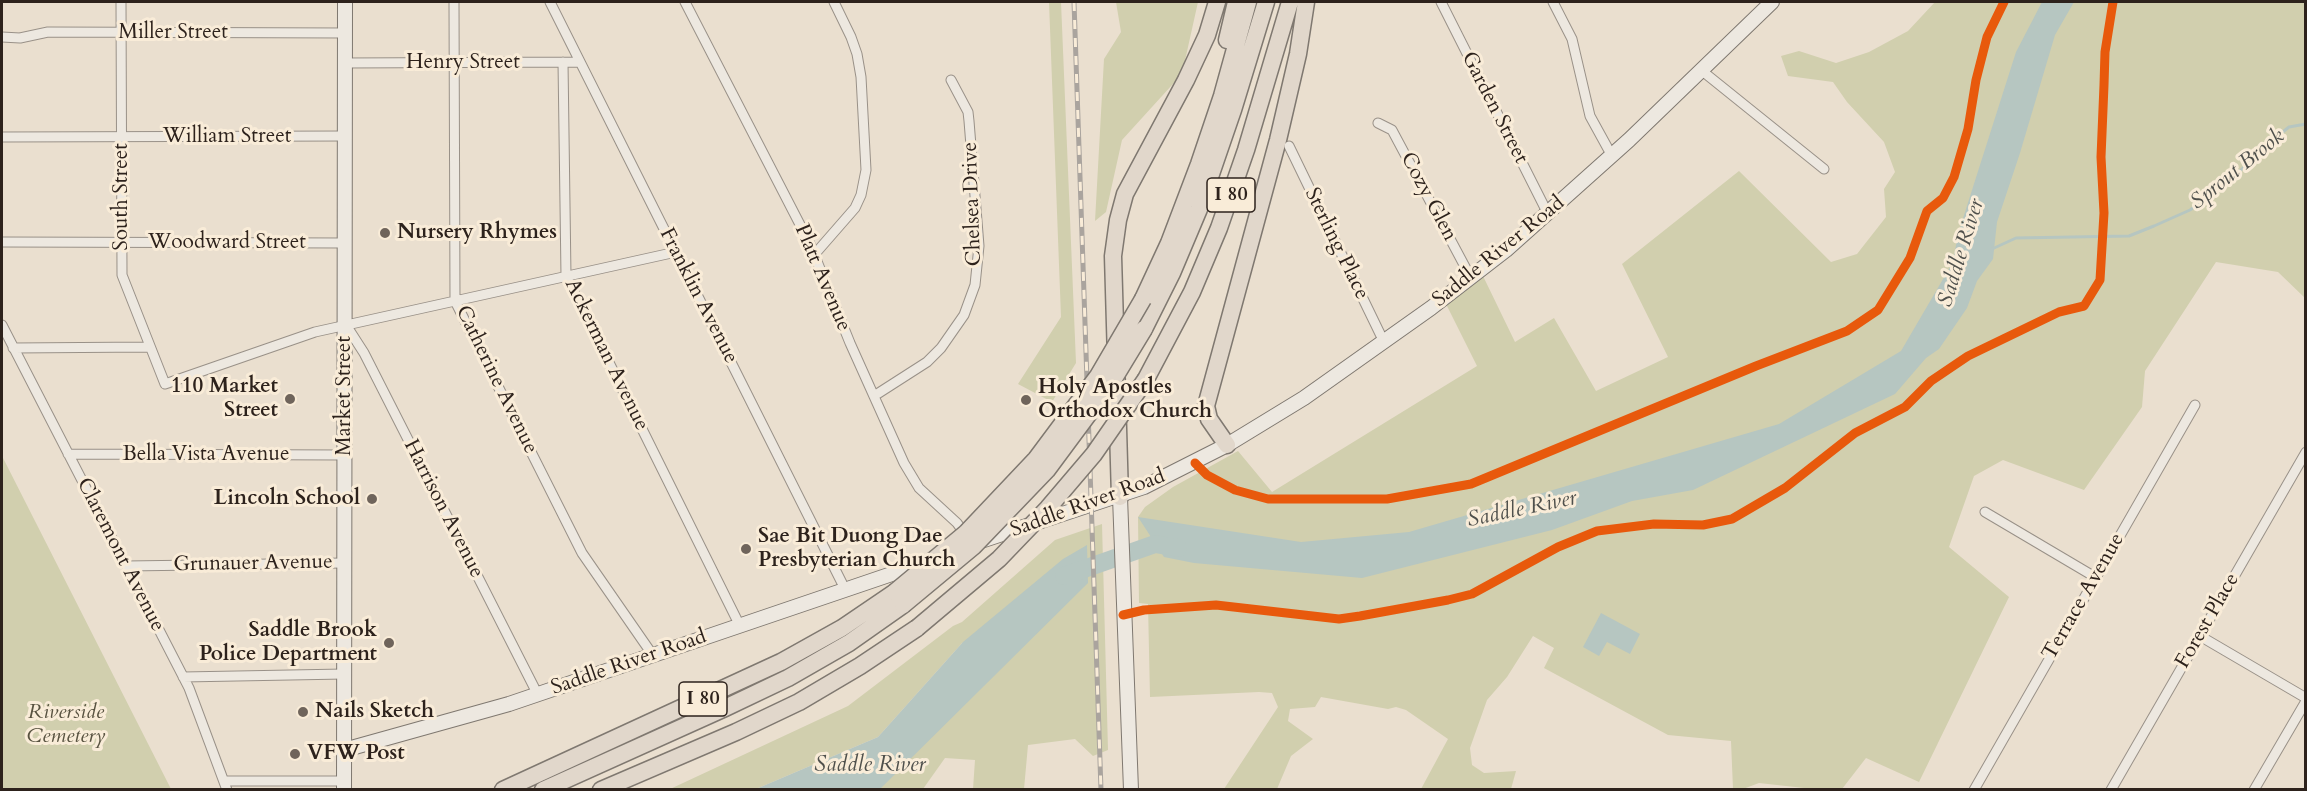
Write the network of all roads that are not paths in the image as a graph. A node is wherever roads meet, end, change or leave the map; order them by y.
1 (121, 2) edge
2 (345, 2) edge
3 (454, 2) edge
4 (550, 2) edge
5 (685, 2) edge
6 (834, 2) edge
7 (1217, 2) edge
8 (1236, 2) edge
9 (1248, 2) edge
10 (1266, 2) edge
11 (1290, 2) edge
12 (1306, 2) edge
13 (1441, 2) edge
14 (1553, 2) edge
15 (1772, 2) edge
16 (121, 32) junction
17 (345, 33) junction
18 (2, 37) edge
19 (563, 62) junction
20 (580, 62) junction
21 (345, 63) junction
22 (454, 63) junction
23 (1701, 70) junction
24 (951, 80) dead end
25 (1378, 123) dead end
26 (345, 136) junction
27 (2, 137) edge
28 (122, 138) junction
29 (1289, 146) dead end
30 (1612, 156) junction
31 (1199, 164) junction
32 (1824, 169) dead end
33 (1548, 214) junction
34 (2, 242) edge
35 (122, 243) junction
36 (345, 243) junction
37 (676, 252) junction
38 (814, 255) junction
39 (566, 276) junction
40 (1471, 278) junction
41 (455, 301) junction
42 (2, 325) edge
43 (346, 325) junction
44 (1384, 342) junction
45 (150, 347) junction
46 (14, 348) junction
47 (874, 396) junction
48 (2195, 405) dead end
49 (1227, 445) junction
50 (2306, 452) edge
51 (68, 454) junction
52 (344, 455) junction
53 (1119, 497) junction
54 (1985, 512) dead end
55 (972, 544) junction
56 (344, 563) junction
57 (126, 566) junction
58 (2095, 577) junction
59 (846, 591) junction
60 (899, 599) junction
61 (740, 626) junction
62 (2200, 636) junction
63 (652, 654) junction
64 (344, 674) junction
65 (183, 677) junction
66 (538, 695) junction
67 (2306, 700) edge
68 (344, 750) junction
69 (226, 785) edge
70 (344, 785) edge
71 (503, 789) edge
72 (543, 789) edge
73 (601, 789) edge
74 (1131, 789) edge
75 (1974, 789) edge
76 (2111, 789) edge
77 (2254, 789) edge

1 - 16 street, South Street
2 - 17 street, Market Street
3 - 22 street, Catherine Avenue
4 - 20 street, Franklin Avenue
5 - 38 street, Platt Avenue
6 - 38 street
7 - 53 highway
8 - 31 highway
9 - 31 highway, I 80
10 - 60 highway, I 80, bridge
11 - 73 highway, I 80, bridge
12 - 49 highway
13 - 33 street, Garden Street
14 - 30 street
15 - 23 street, Saddle River Road
16 - 17 street, Miller Street
16 - 18 street, Miller Street
16 - 28 street, South Street
17 - 21 street, Market Street
19 - 20 street, Henry Street
19 - 22 street, Henry Street
19 - 39 street, Ackerman Avenue
20 - 37 street, Franklin Avenue
21 - 22 street, Henry Street
21 - 26 street, Market Street
22 - 41 street, Catherine Avenue
23 - 30 street, Saddle River Road
23 - 32 street
24 - 47 street, Chelsea Drive
25 - 40 street, Cozy Glen
26 - 28 street, William Street
26 - 36 street, Market Street
27 - 28 street, William Street
28 - 35 street, South Street
29 - 44 street, Sterling Place
30 - 33 street, Saddle River Road
31 - 60 highway, I 80, bridge
33 - 40 street, Saddle River Road
34 - 35 street, Woodward Street
35 - 36 street, Woodward Street
35 - 45 street, South Street
36 - 43 street, Market Street
37 - 39 street
37 - 59 street, Franklin Avenue
38 - 47 street, Platt Avenue
39 - 41 street
39 - 61 street, Ackerman Avenue
40 - 44 street, Saddle River Road
41 - 43 street
41 - 63 street, Catherine Avenue
42 - 46 street, Claremont Avenue
43 - 45 street, South Street
43 - 52 street, Market Street
43 - 66 street, Harrison Avenue
44 - 49 street, Saddle River Road
45 - 46 street
46 - 51 street, Claremont Avenue
47 - 55 street, Platt Avenue
48 - 58 street, Terrace Avenue
49 - 53 street, Saddle River Road
50 - 62 street, Forest Place
51 - 52 street, Bella Vista Avenue
51 - 57 street, Claremont Avenue
52 - 56 street, Market Street
53 - 55 street, Saddle River Road
53 - 74 street
54 - 58 street
55 - 59 street, Saddle River Road
56 - 57 street, Grunauer Avenue
56 - 64 street, Market Street
57 - 65 street, Claremont Avenue
58 - 75 street, Terrace Avenue
59 - 61 street, Saddle River Road
60 - 71 highway, I 80
60 - 72 highway, I 80
61 - 63 street, Saddle River Road
62 - 67 street
62 - 76 street, Forest Place
63 - 66 street, Saddle River Road
64 - 65 street
64 - 68 street, Market Street
65 - 69 street, Claremont Avenue
66 - 68 street, Saddle River Road
67 - 77 street
68 - 70 street, Market Street
69 - 70 street

